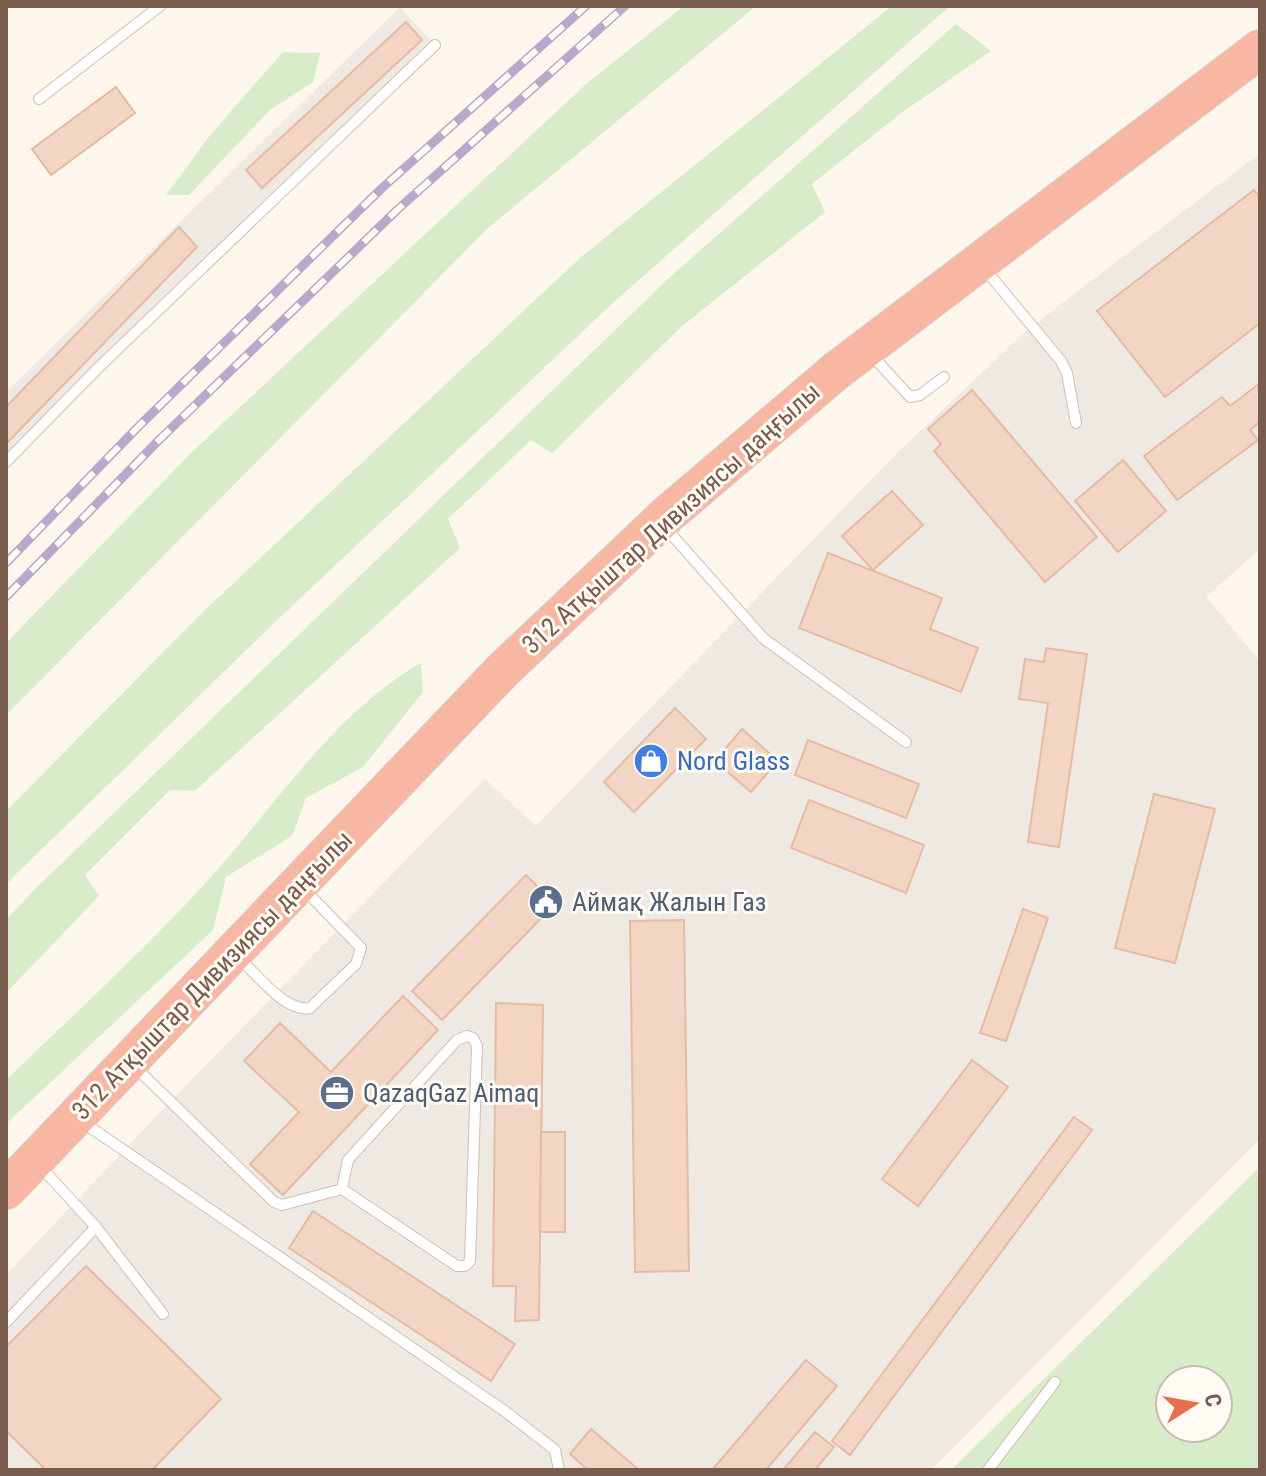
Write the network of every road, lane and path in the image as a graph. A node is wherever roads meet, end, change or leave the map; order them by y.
1 (160, 6) edge
2 (435, 45) dead end
3 (1260, 49) edge
4 (39, 99) dead end
5 (977, 260) junction
6 (865, 348) junction
7 (944, 377) dead end
8 (1076, 423) dead end
9 (6, 462) edge
10 (660, 521) junction
11 (906, 742) dead end
12 (299, 885) junction
13 (234, 953) junction
14 (130, 1062) junction
15 (76, 1117) junction
16 (35, 1160) junction
17 (342, 1189) junction
18 (6, 1190) edge
19 (96, 1227) junction
20 (163, 1314) dead end
21 (7, 1320) edge
22 (1055, 1382) dead end
23 (559, 1470) edge
24 (988, 1470) edge

1 - 4 lane
2 - 9 lane
3 - 5 highway, 312 Атқыштар Дивизиясы даңғылы
5 - 6 highway, 312 Атқыштар Дивизиясы даңғылы
5 - 8 lane
6 - 7 lane
6 - 10 highway, 312 Атқыштар Дивизиясы даңғылы
10 - 11 lane
10 - 12 highway, 312 Атқыштар Дивизиясы даңғылы
12 - 13 highway, 312 Атқыштар Дивизиясы даңғылы
12 - 13 lane
13 - 14 highway, 312 Атқыштар Дивизиясы даңғылы
14 - 15 highway, 312 Атқыштар Дивизиясы даңғылы
14 - 17 lane
15 - 16 highway, 312 Атқыштар Дивизиясы даңғылы
15 - 23 lane
16 - 18 highway, 312 Атқыштар Дивизиясы даңғылы
16 - 19 lane
17 - 17 lane
19 - 20 lane
19 - 21 lane
22 - 24 lane

